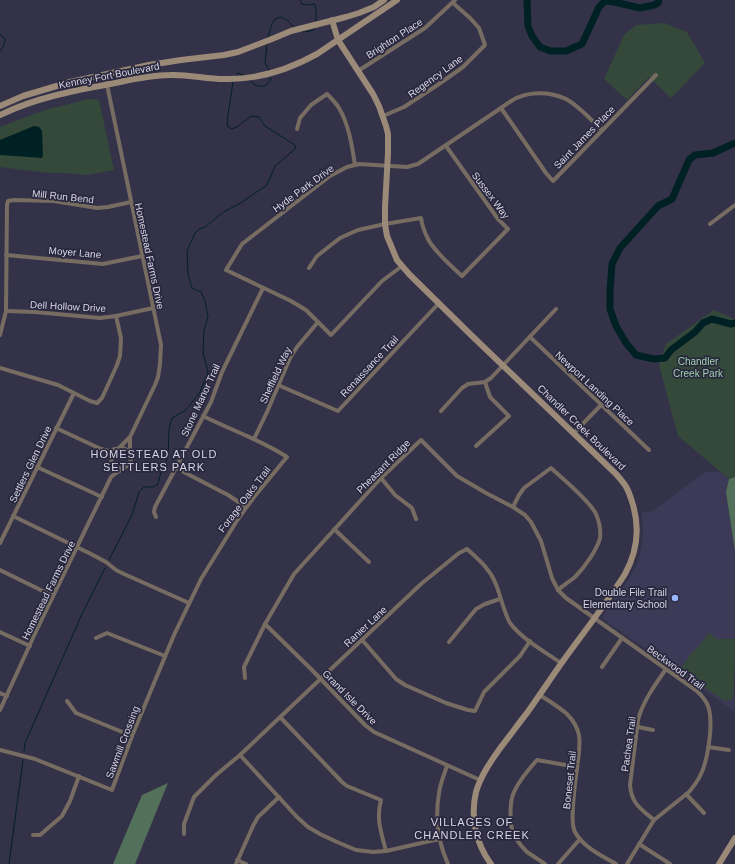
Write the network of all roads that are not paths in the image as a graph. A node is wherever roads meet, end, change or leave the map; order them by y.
1 (384, 0) edge
2 (397, 0) edge
3 (454, 1) edge
4 (330, 21) junction
5 (338, 40) junction
6 (358, 71) junction
7 (105, 74) junction
8 (656, 75) dead end
9 (107, 85) junction
10 (0, 106) edge
11 (501, 108) junction
12 (0, 115) edge
13 (383, 116) junction
14 (297, 129) dead end
15 (602, 130) junction
16 (446, 146) junction
17 (355, 166) junction
18 (388, 166) junction
19 (131, 202) junction
20 (735, 205) edge
21 (385, 224) junction
22 (710, 224) dead end
23 (6, 255) junction
24 (142, 256) junction
25 (402, 266) junction
26 (309, 268) dead end
27 (262, 288) junction
28 (439, 303) junction
29 (153, 308) junction
30 (556, 309) dead end
31 (6, 311) junction
32 (116, 316) junction
33 (318, 322) junction
34 (0, 335) edge
35 (530, 337) junction
36 (503, 365) junction
37 (0, 368) edge
38 (485, 382) junction
39 (278, 385) junction
40 (74, 392) junction
41 (601, 405) junction
42 (441, 411) dead end
43 (203, 416) junction
44 (56, 428) junction
45 (574, 433) junction
46 (130, 437) junction
47 (254, 439) junction
48 (476, 446) dead end
49 (101, 449) junction
50 (117, 449) junction
51 (649, 450) dead end
52 (130, 454) junction
53 (111, 462) junction
54 (37, 467) junction
55 (124, 468) junction
56 (176, 468) junction
57 (111, 477) junction
58 (381, 478) junction
59 (102, 497) junction
60 (246, 507) junction
61 (513, 507) junction
62 (13, 516) junction
63 (156, 517) dead end
64 (416, 518) dead end
65 (334, 529) junction
66 (0, 542) edge
67 (77, 547) junction
68 (369, 562) dead end
69 (0, 570) edge
70 (558, 590) junction
71 (53, 596) junction
72 (500, 598) junction
73 (188, 603) junction
74 (594, 618) junction
75 (265, 624) junction
76 (0, 632) edge
77 (174, 635) joint
78 (96, 638) dead end
79 (622, 638) junction
80 (362, 641) junction
81 (530, 641) junction
82 (449, 642) dead end
83 (30, 646) junction
84 (165, 656) junction
85 (561, 663) junction
86 (602, 667) dead end
87 (666, 669) junction
88 (245, 678) dead end
89 (320, 679) junction
90 (0, 693) edge
91 (540, 695) junction
92 (7, 696) junction
93 (67, 701) dead end
94 (0, 710) edge
95 (280, 717) junction
96 (638, 728) junction
97 (653, 730) dead end
98 (132, 736) junction
99 (708, 747) junction
100 (0, 750) edge
101 (729, 750) dead end
102 (240, 755) junction
103 (447, 766) junction
104 (577, 767) junction
105 (79, 776) junction
106 (480, 780) junction
107 (686, 794) junction
108 (279, 797) junction
109 (704, 813) dead end
110 (654, 820) junction
111 (184, 834) dead end
112 (33, 835) dead end
113 (735, 838) edge
114 (439, 839) junction
115 (580, 839) junction
116 (639, 844) junction
117 (386, 851) junction
118 (236, 862) edge
119 (246, 864) edge
120 (448, 864) edge
121 (491, 864) edge
122 (545, 864) edge
123 (558, 864) edge
124 (616, 864) edge
125 (627, 864) edge
126 (670, 864) edge
127 (719, 864) edge

1 - 4 street, Kenney Fort Boulevard
2 - 5 street, Kenney Fort Boulevard
3 - 6 street, Brighton Place
3 - 13 street, Regency Lane
4 - 5 street, Chandler Creek Boulevard
4 - 7 street, Kenney Fort Boulevard
5 - 6 street, Chandler Creek Boulevard
5 - 9 street, Kenney Fort Boulevard
6 - 13 street, Chandler Creek Boulevard
7 - 9 street, Homestead Farms Drive
7 - 10 street, Kenney Fort Boulevard
8 - 15 street, Saint James Place
9 - 12 street, Kenney Fort Boulevard
9 - 19 street, Homestead Farms Drive
11 - 15 street, Hyde Park Drive
11 - 15 street, Saint James Place
11 - 16 street, Hyde Park Drive
13 - 18 street, Chandler Creek Boulevard
14 - 17 street
16 - 18 street, Hyde Park Drive
16 - 21 street, Sussex Way
17 - 18 street, Hyde Park Drive
17 - 27 street, Hyde Park Drive
18 - 21 street, Chandler Creek Boulevard
19 - 23 street, Mill Run Bend
19 - 24 street, Homestead Farms Drive
20 - 22 street
21 - 25 street, Chandler Creek Boulevard
21 - 26 street
23 - 24 street, Moyer Lane
23 - 31 street, Mill Run Bend
24 - 29 street, Homestead Farms Drive
25 - 28 street, Chandler Creek Boulevard
25 - 33 street, Hyde Park Drive
27 - 33 street, Hyde Park Drive
27 - 43 street, Stone Manor Trail
28 - 36 street, Chandler Creek Boulevard
28 - 39 street, Renaissance Trail
29 - 32 street, Dell Hollow Drive
29 - 46 street, Homestead Farms Drive
30 - 35 street
31 - 32 street, Dell Hollow Drive
31 - 34 street, Mill Run Bend
32 - 40 street
33 - 39 street, Sheffield Way
35 - 36 street
35 - 41 street, Newport Landing Place
36 - 38 street
36 - 45 street, Chandler Creek Boulevard
37 - 40 street
38 - 42 street
38 - 48 street
39 - 47 street, Sheffield Way
40 - 44 street, Settlers Glen Drive
41 - 45 street
41 - 51 street, Newport Landing Place
43 - 47 street, Forage Oaks Trail
43 - 56 street, Stone Manor Trail
44 - 49 street
44 - 54 street, Settlers Glen Drive
45 - 74 street, Chandler Creek Boulevard
46 - 50 street, Homestead Farms Drive
46 - 52 street, Homestead Farms Drive
47 - 60 street, Forage Oaks Trail
49 - 50 street
49 - 53 street
50 - 52 street
50 - 53 street, Homestead Farms Drive
52 - 55 street, Homestead Farms Drive
53 - 55 street
53 - 57 street, Homestead Farms Drive
54 - 59 street
54 - 62 street, Settlers Glen Drive
55 - 57 street
56 - 60 street
56 - 63 street, Stone Manor Trail
57 - 59 street, Homestead Farms Drive
58 - 61 street, Pheasant Ridge
58 - 64 street
58 - 65 street, Pheasant Ridge
59 - 67 street, Homestead Farms Drive
60 - 73 street, Forage Oaks Trail
61 - 70 street, Pheasant Ridge
61 - 70 street
62 - 66 street, Settlers Glen Drive
62 - 67 street
65 - 68 street
65 - 75 street, Pheasant Ridge
67 - 71 street, Homestead Farms Drive
67 - 73 street
69 - 71 street
70 - 74 street, Pheasant Ridge
71 - 83 street, Homestead Farms Drive
72 - 80 street, Ranier Lane
72 - 81 street, Ranier Lane
72 - 82 street
73 - 77 street, Forage Oaks Trail
74 - 79 street, Beckwood Trail
74 - 85 street, Chandler Creek Boulevard
75 - 88 street, Pheasant Ridge
75 - 89 street, Grand Isle Drive
76 - 83 street
77 - 84 street, Sawmill Crossing
78 - 84 street
79 - 86 street
79 - 87 street, Beckwood Trail
80 - 81 street
80 - 89 street, Ranier Lane
81 - 85 street, Ranier Lane
83 - 92 street, Homestead Farms Drive
84 - 98 street, Sawmill Crossing
85 - 91 street, Chandler Creek Boulevard
87 - 96 street, Pachea Trail
87 - 99 street, Beckwood Trail
89 - 95 street, Ranier Lane
89 - 103 street, Grand Isle Drive
90 - 92 street
91 - 104 street, Boneset Trail
91 - 106 street, Chandler Creek Boulevard
92 - 94 street, Homestead Farms Drive
93 - 98 street
95 - 102 street, Ranier Lane
95 - 117 street
96 - 97 street
96 - 110 street, Pachea Trail
98 - 105 street, Sawmill Crossing
99 - 101 street
99 - 107 street, Beckwood Trail
100 - 105 street, Sawmill Crossing
102 - 108 street
102 - 111 street, Ranier Lane
103 - 106 street, Grand Isle Drive
103 - 114 street
104 - 115 street, Boneset Trail
104 - 122 street
105 - 112 street
106 - 121 street, Chandler Creek Boulevard
107 - 109 street
107 - 110 street, Beckwood Trail
108 - 117 street
108 - 118 street
110 - 116 street, Beckwood Trail
113 - 127 street
114 - 117 street
114 - 120 street
115 - 123 street
115 - 124 street, Boneset Trail
116 - 125 street, Beckwood Trail
116 - 126 street
118 - 119 street

